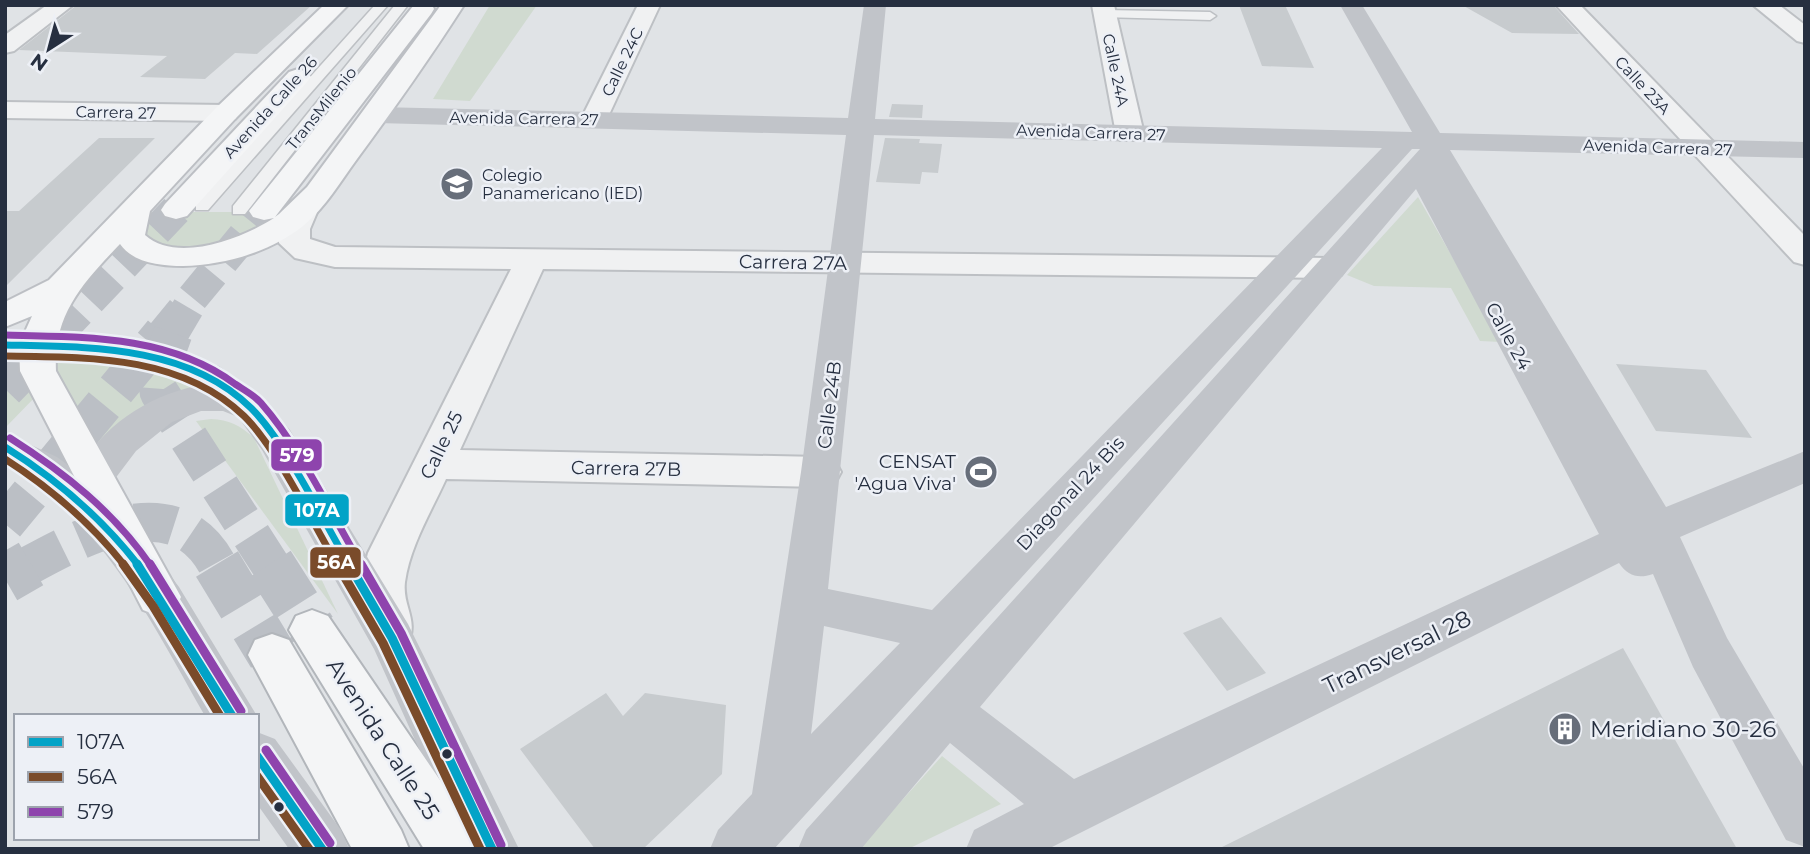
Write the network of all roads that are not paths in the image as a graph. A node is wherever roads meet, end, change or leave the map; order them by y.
1 (62, 5) edge
2 (337, 5) edge
3 (363, 5) edge
4 (382, 5) edge
5 (402, 5) edge
6 (426, 5) edge
7 (453, 5) edge
8 (649, 5) edge
9 (874, 5) edge
10 (1333, 5) edge
11 (1352, 5) edge
12 (1567, 5) edge
13 (1764, 5) edge
14 (1104, 9) edge
15 (1210, 16) dead end
16 (1805, 36) edge
17 (5, 46) edge
18 (5, 110) edge
19 (226, 113) junction
20 (377, 115) junction
21 (594, 119) junction
22 (863, 125) junction
23 (1130, 134) junction
24 (1703, 148) junction
25 (1422, 149) junction
26 (1805, 150) edge
27 (189, 209) joint
28 (251, 210) joint
29 (303, 210) junction
30 (135, 212) junction
31 (1805, 255) edge
32 (532, 259) junction
33 (845, 262) junction
34 (1281, 268) junction
35 (1330, 268) junction
36 (61, 287) junction
37 (5, 316) edge
38 (21, 345) edge
39 (251, 408) junction
40 (5, 447) edge
41 (431, 464) junction
42 (1805, 466) edge
43 (821, 472) junction
44 (94, 477) junction
45 (1641, 535) junction
46 (159, 597) junction
47 (804, 603) junction
48 (940, 632) junction
49 (392, 638) junction
50 (946, 710) junction
51 (231, 714) edge
52 (259, 759) edge
53 (777, 805) junction
54 (1070, 808) junction
55 (1805, 821) edge
56 (322, 849) edge
57 (382, 849) edge
58 (455, 849) edge
59 (492, 849) edge
60 (737, 849) edge
61 (825, 849) edge
62 (993, 849) edge

1 - 17 street
2 - 19 main road
3 - 27 main road, Avenida Calle 26
4 - 27 lane, TransMilenio
5 - 28 lane, TransMilenio
6 - 28 main road
7 - 20 main road
8 - 21 street, Calle 24C
9 - 22 street, Calle 24B
10 - 25 street, Calle 24
11 - 25 street, Calle 24
12 - 24 street, Calle 23A
13 - 16 street
14 - 15 lane
14 - 23 street, Calle 24A
18 - 19 street, Carrera 27
19 - 30 main road
20 - 21 street, Avenida Carrera 27
20 - 29 main road
21 - 22 street, Avenida Carrera 27
22 - 23 street, Avenida Carrera 27
22 - 33 street, Calle 24B
23 - 25 street, Avenida Carrera 27
24 - 25 street, Avenida Carrera 27
24 - 26 street, Avenida Carrera 27
24 - 31 street, Calle 23A
25 - 34 street, Diagonal 24 Bis
25 - 35 street
25 - 45 street, Calle 24
29 - 30 main road
29 - 32 street, Carrera 27A
30 - 36 main road
32 - 33 street, Carrera 27A
32 - 41 street, Calle 25
33 - 34 street, Carrera 27A
33 - 43 street, Calle 24B
34 - 35 street, Carrera 27A
34 - 48 street, Diagonal 24 Bis
35 - 50 street
36 - 37 main road
36 - 38 main road
38 - 39 street
38 - 44 main road
39 - 44 street
39 - 49 street
40 - 46 street
41 - 43 street, Carrera 27B
41 - 49 street, Calle 25
42 - 45 street, Transversal 28
43 - 47 street, Calle 24B
44 - 46 main road
45 - 54 street, Transversal 28
45 - 55 street, Calle 24
46 - 51 street
47 - 48 street
47 - 53 street, Calle 24B
48 - 53 street, Diagonal 24 Bis
49 - 59 street
50 - 54 street
50 - 61 street
52 - 56 street
53 - 60 street, Diagonal 24 Bis
54 - 62 street, Transversal 28
57 - 58 main road, Avenida Calle 25

